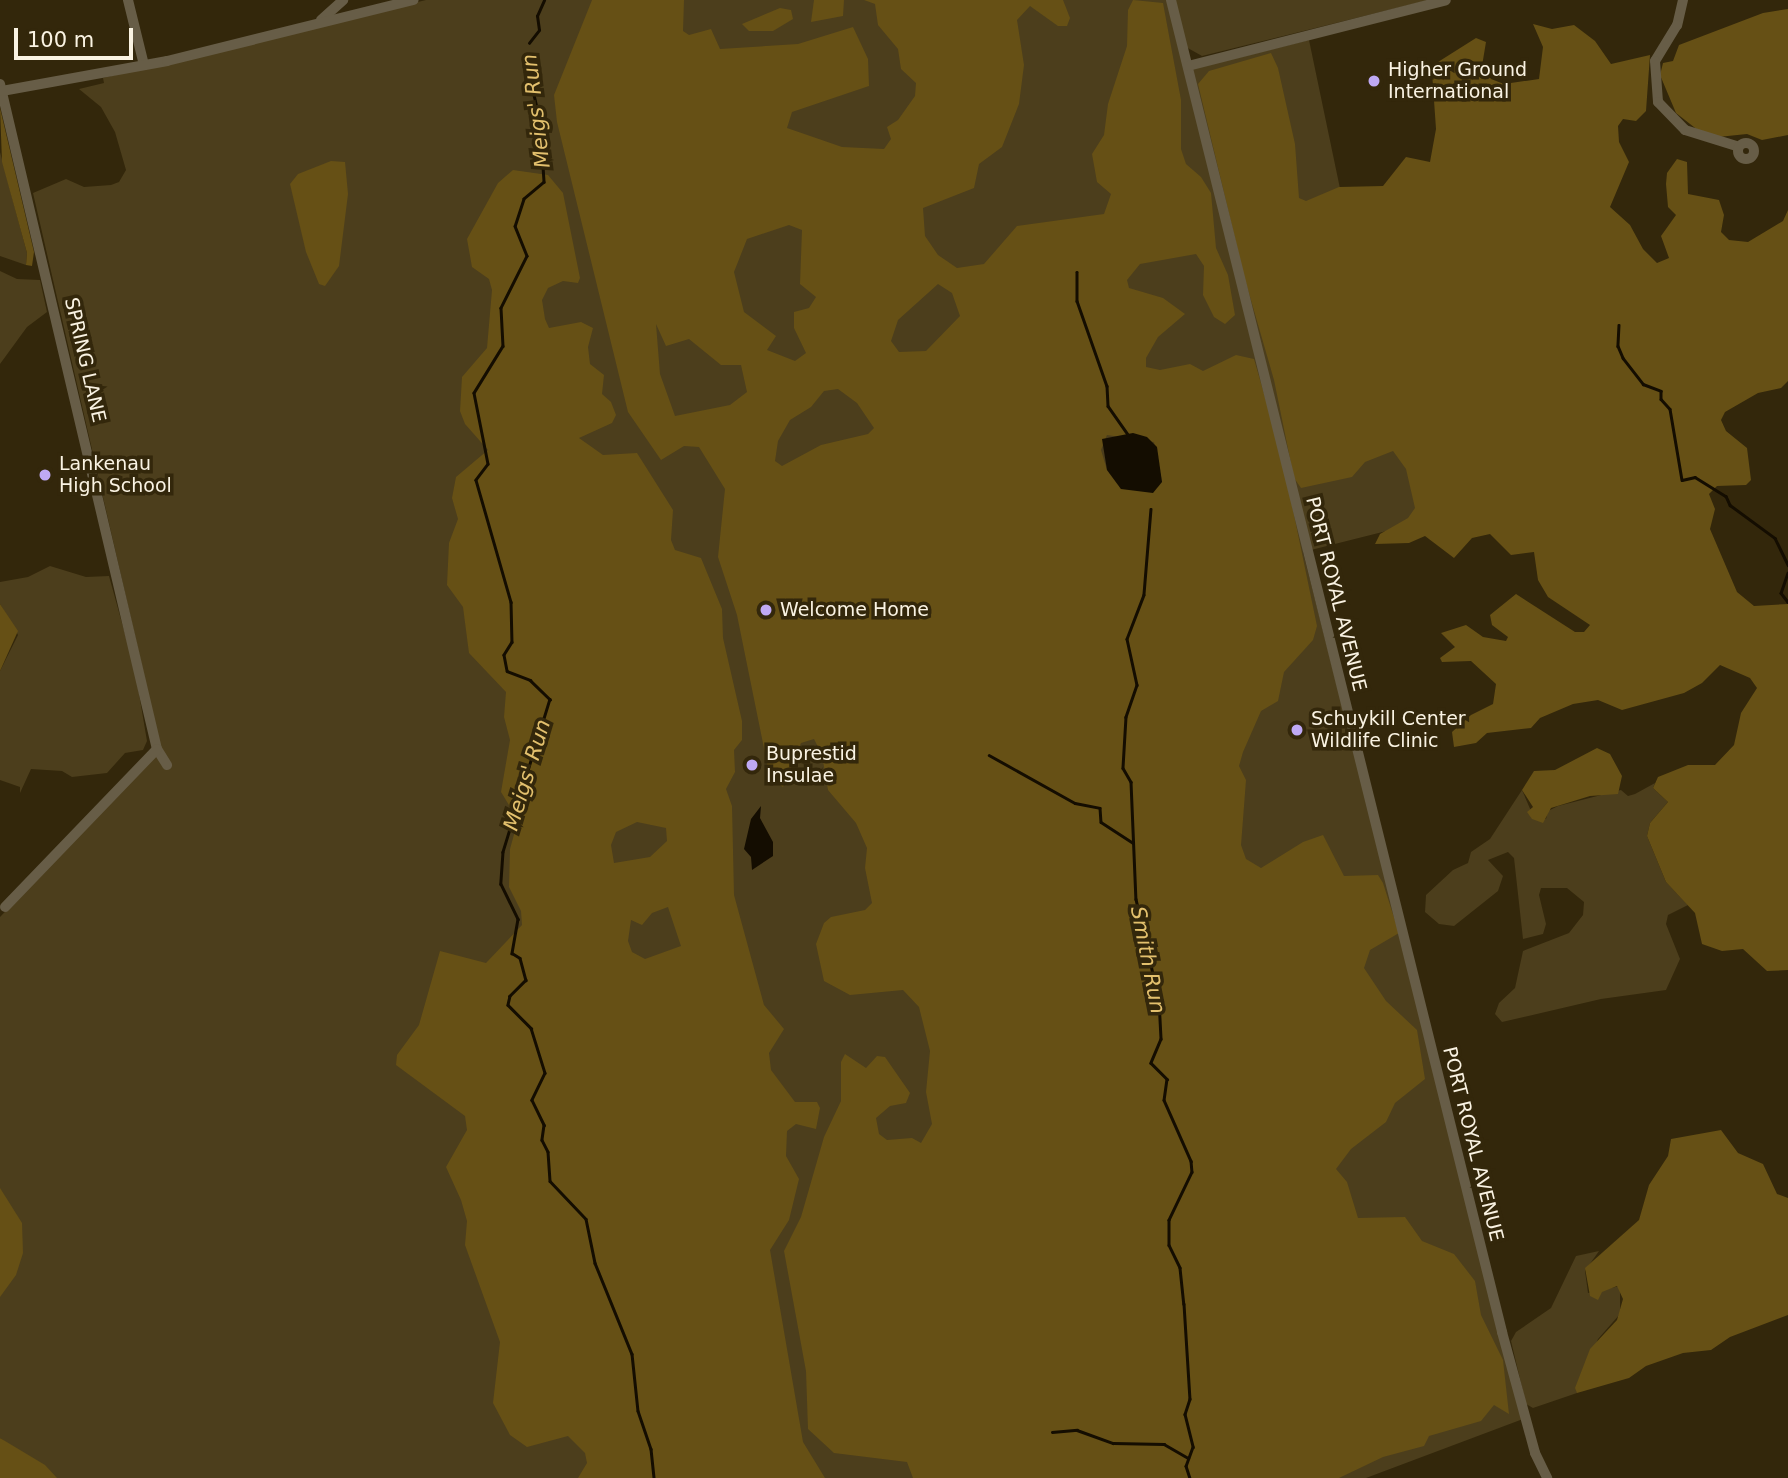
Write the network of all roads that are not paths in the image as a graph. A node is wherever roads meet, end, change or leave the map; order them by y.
1 (128, 0) edge
2 (343, 0) edge
3 (349, 0) edge
4 (414, 0) edge
5 (1171, 0) edge
6 (1446, 0) edge
7 (1683, 0) edge
8 (353, 15) junction
9 (318, 23) junction
10 (144, 65) junction
11 (1188, 66) junction
12 (1, 87) edge
13 (1737, 146) dead end
14 (157, 749) junction
15 (167, 765) dead end
16 (5, 907) dead end
17 (1547, 1478) edge

1 - 10 street
2 - 9 street
3 - 8 street
4 - 8 street
5 - 11 street, PORT ROYAL AVENUE
6 - 11 street
7 - 13 street
8 - 9 street
9 - 10 street
10 - 12 street
11 - 17 street, PORT ROYAL AVENUE
12 - 14 street, SPRING LANE
14 - 15 street, SPRING LANE
14 - 16 street

